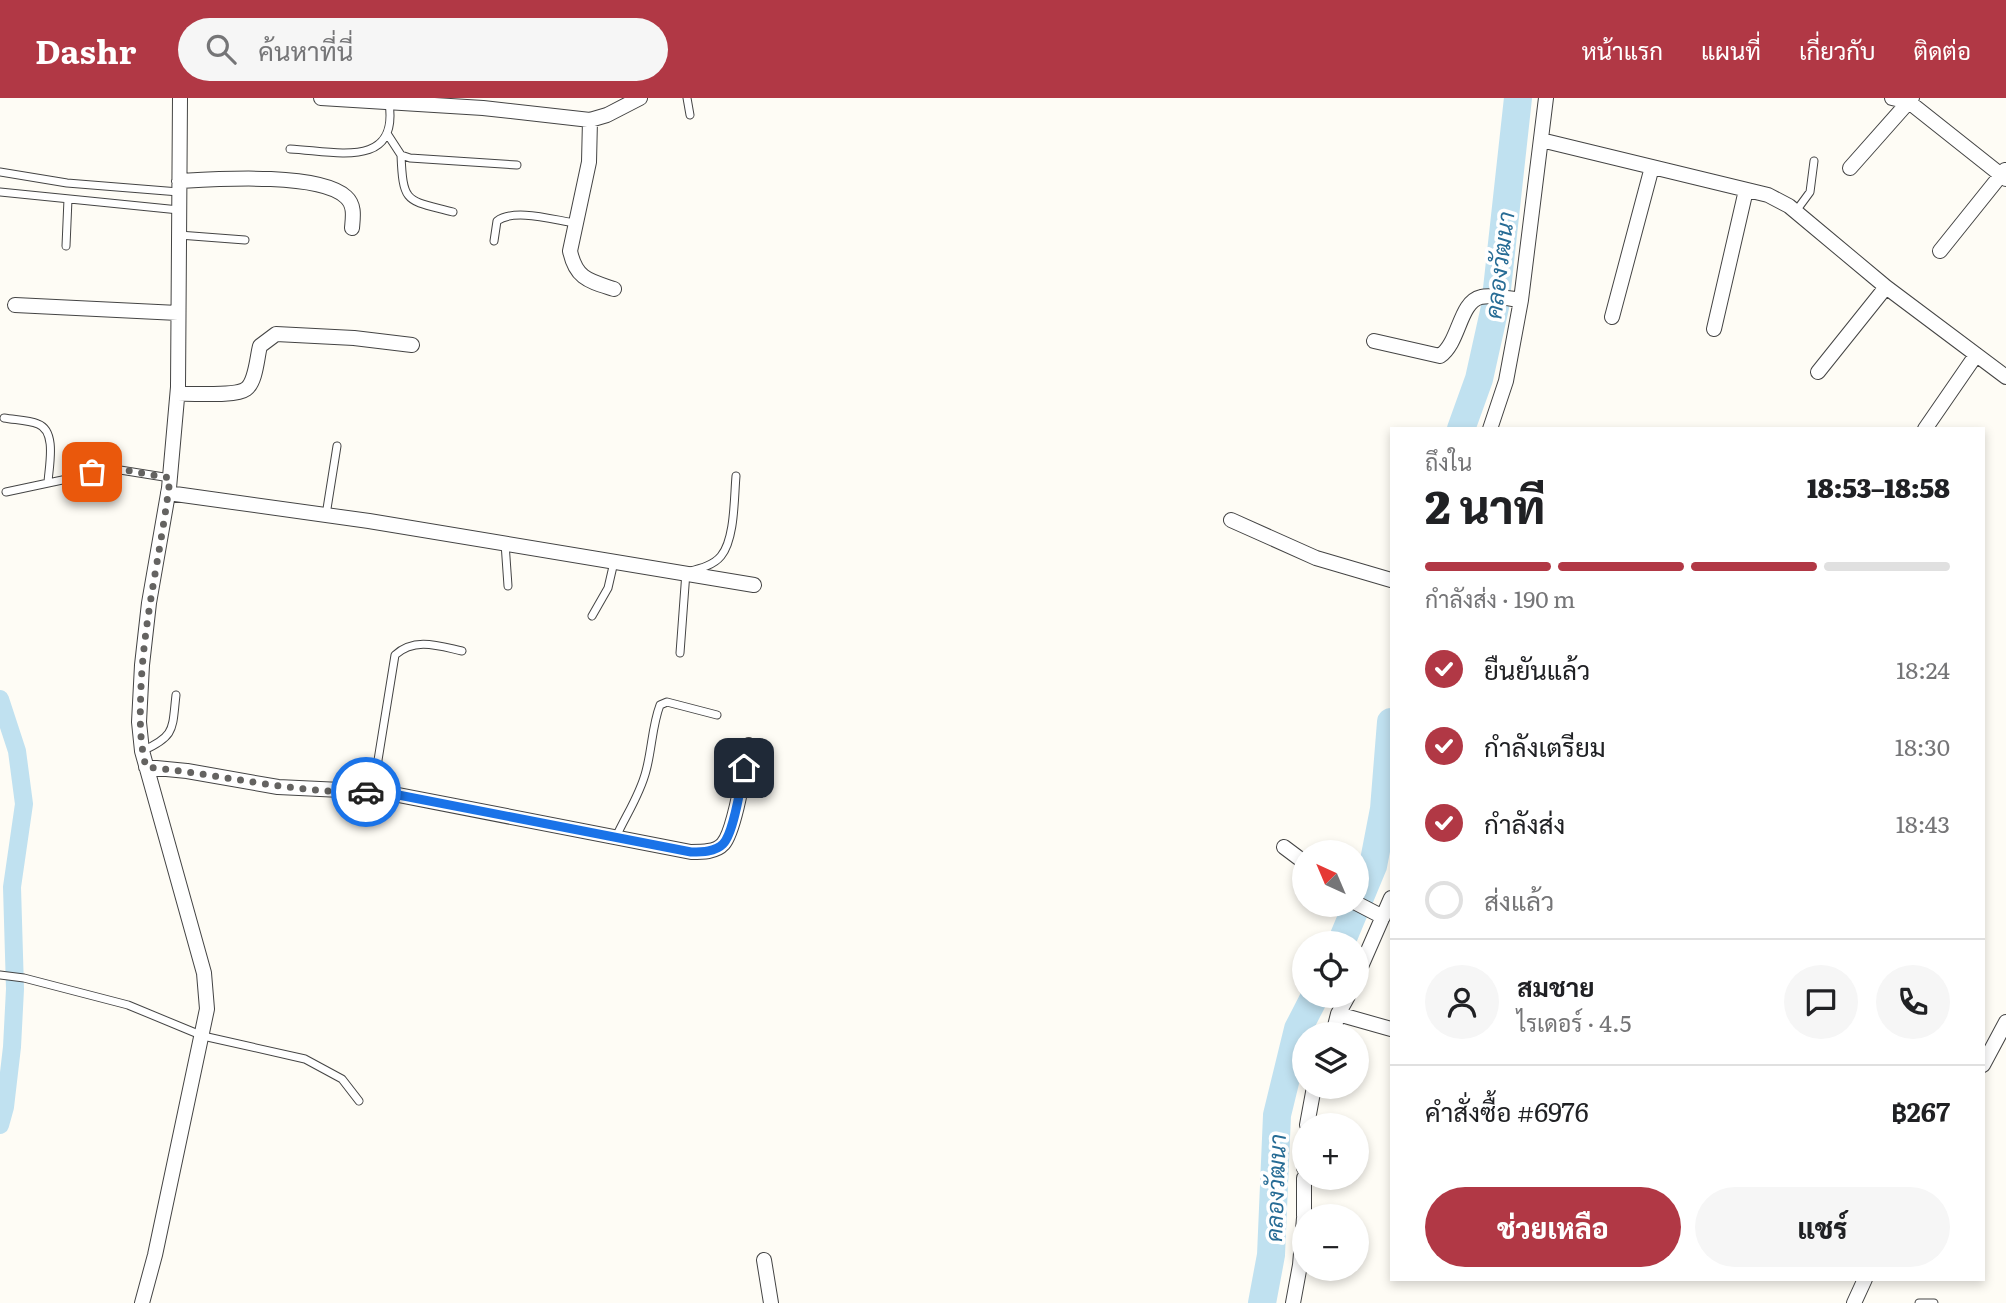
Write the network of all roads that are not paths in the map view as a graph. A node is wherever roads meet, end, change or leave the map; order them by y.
1 (180, 98) edge
2 (321, 98) edge
3 (640, 98) edge
4 (687, 98) edge
5 (1546, 98) edge
6 (1892, 98) edge
7 (1910, 100) edge
8 (389, 103) junction
9 (690, 115) dead end
10 (590, 120) junction
11 (388, 135) junction
12 (1541, 140) junction
13 (290, 149) dead end
14 (401, 155) junction
15 (1814, 162) dead end
16 (517, 165) dead end
17 (1652, 167) junction
18 (1850, 168) dead end
19 (0, 172) edge
20 (2004, 174) edge
21 (179, 187) junction
22 (1746, 190) junction
23 (0, 192) edge
24 (68, 199) junction
25 (179, 210) junction
26 (1796, 211) junction
27 (453, 212) dead end
28 (575, 223) junction
29 (352, 228) dead end
30 (179, 235) junction
31 (245, 240) dead end
32 (494, 241) dead end
33 (66, 246) dead end
34 (1940, 251) dead end
35 (1886, 287) junction
36 (614, 289) dead end
37 (1521, 300) junction
38 (15, 305) dead end
39 (178, 313) junction
40 (1612, 317) dead end
41 (1714, 328) dead end
42 (1374, 341) dead end
43 (412, 345) dead end
44 (1976, 355) junction
45 (1818, 372) dead end
46 (2006, 377) edge
47 (178, 394) junction
48 (4, 418) dead end
49 (1491, 427) edge
50 (1926, 427) edge
51 (337, 446) dead end
52 (736, 476) dead end
53 (48, 482) junction
54 (169, 486) junction
55 (6, 492) dead end
56 (326, 515) junction
57 (1231, 520) dead end
58 (505, 543) junction
59 (614, 560) junction
60 (686, 572) junction
61 (1390, 580) edge
62 (754, 584) dead end
63 (508, 586) dead end
64 (592, 616) dead end
65 (462, 651) dead end
66 (680, 653) dead end
67 (176, 695) dead end
68 (717, 715) dead end
69 (749, 745) dead end
70 (142, 751) junction
71 (146, 767) junction
72 (373, 792) junction
73 (615, 837) junction
74 (1284, 846) dead end
75 (1292, 852) edge
76 (1390, 899) edge
77 (1369, 910) edge
78 (1379, 915) junction
79 (1369, 942) edge
80 (0, 975) edge
81 (1341, 1008) edge
82 (1338, 1014) junction
83 (1336, 1022) edge
84 (2006, 1022) edge
85 (1390, 1029) edge
86 (203, 1036) junction
87 (1985, 1061) edge
88 (359, 1101) dead end
89 (764, 1260) dead end
90 (1297, 1281) edge
91 (1864, 1281) edge
92 (142, 1303) edge
93 (771, 1303) edge
94 (1293, 1303) edge
95 (1854, 1303) edge
96 (1919, 1303) edge
97 (1934, 1303) edge

1 - 21 street
2 - 8 street
3 - 10 street
4 - 9 lane
5 - 12 street
6 - 7 street
7 - 18 street
7 - 20 street
8 - 10 street
8 - 11 lane
10 - 28 street
11 - 13 lane
11 - 14 lane
12 - 17 street
12 - 37 street
14 - 16 lane
14 - 27 lane
15 - 26 lane
17 - 22 street
17 - 40 street
19 - 21 lane
20 - 34 street
21 - 25 street
21 - 29 street
22 - 26 street
22 - 41 street
23 - 24 lane
24 - 25 lane
24 - 33 lane
25 - 30 street
26 - 35 street
28 - 32 lane
28 - 36 street
30 - 31 lane
30 - 39 street
35 - 44 street
35 - 45 street
37 - 42 street
37 - 49 street
38 - 39 street
39 - 47 street
43 - 47 street
44 - 46 street
44 - 50 street
47 - 54 street
48 - 53 lane
51 - 56 lane
52 - 60 lane
53 - 54 lane
53 - 55 lane
54 - 56 street
54 - 70 street
56 - 58 street
57 - 61 street
58 - 59 street
58 - 63 lane
59 - 60 street
59 - 64 lane
60 - 62 street
60 - 66 lane
65 - 72 lane
67 - 70 lane
68 - 73 lane
69 - 73 street
70 - 71 street
71 - 72 street
71 - 86 street
72 - 73 street
74 - 75 street
76 - 78 street
77 - 78 street
78 - 79 street
80 - 86 lane
81 - 82 street
82 - 83 street
82 - 85 street
84 - 87 street
86 - 88 lane
86 - 92 street
89 - 93 street
90 - 94 street
91 - 95 street
96 - 97 lane

